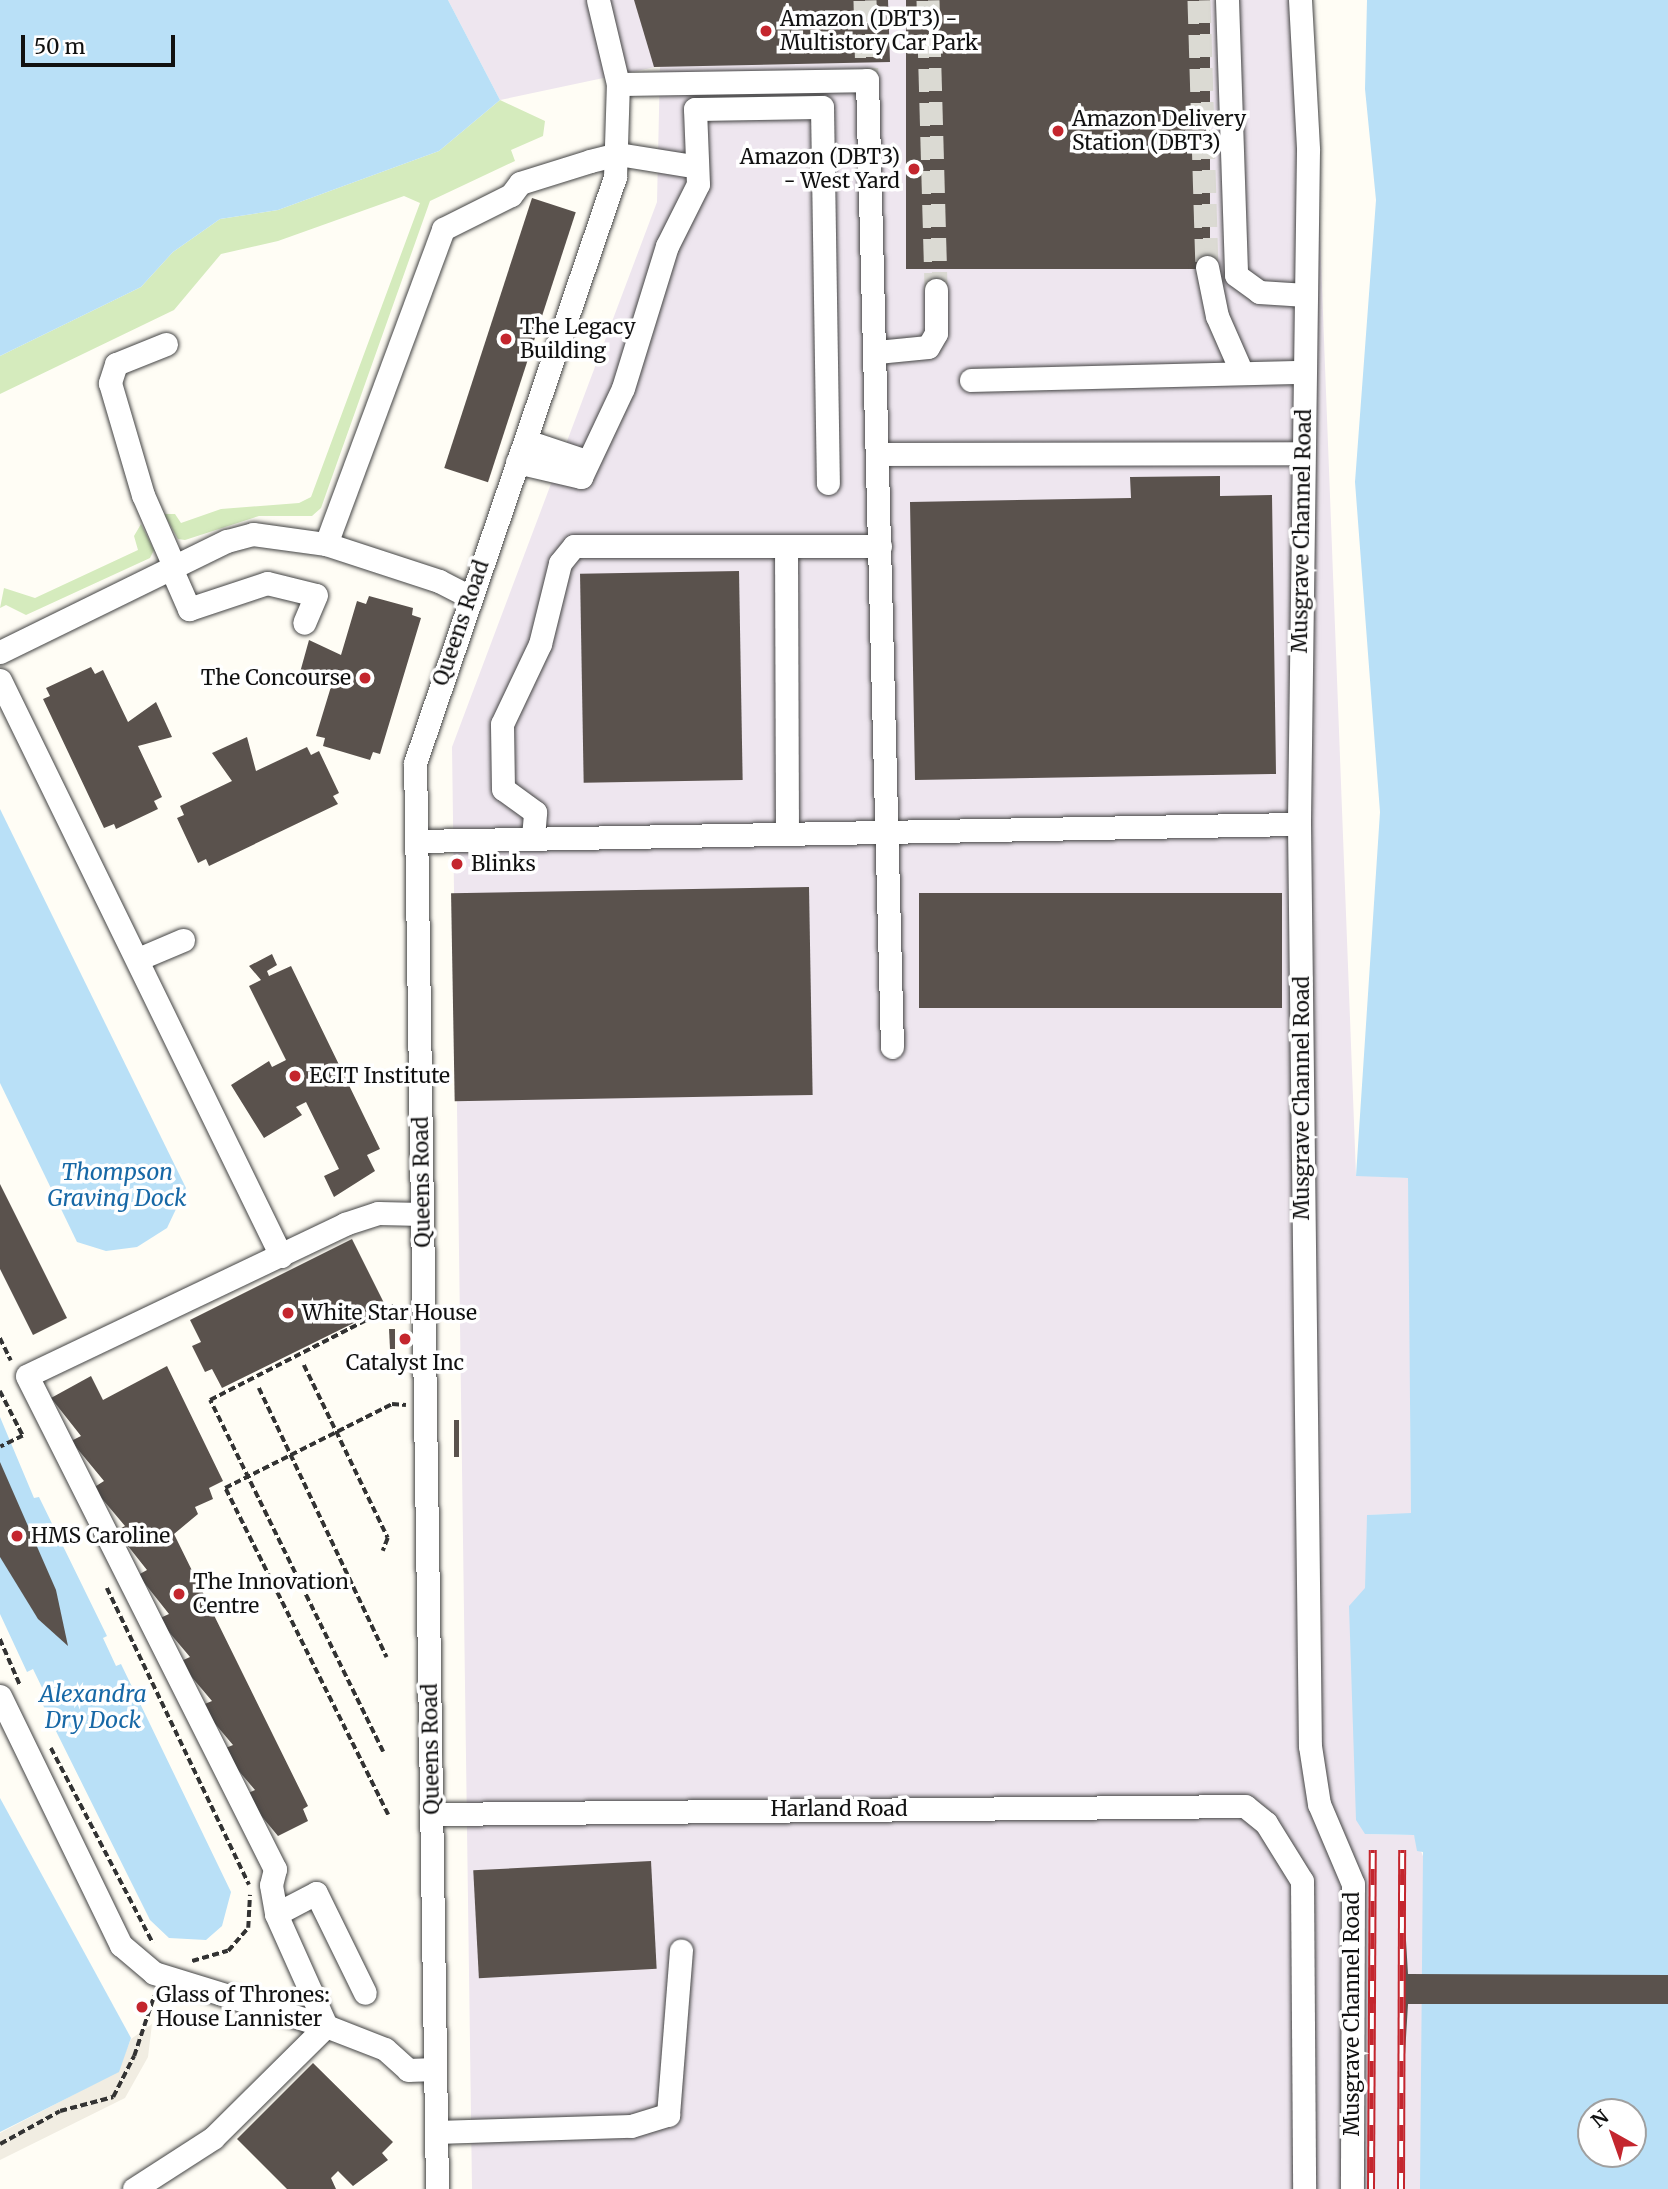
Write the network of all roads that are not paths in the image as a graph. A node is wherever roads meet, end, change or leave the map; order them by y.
1 (598, 0) edge
2 (1227, 0) edge
3 (1300, 0) edge
4 (618, 84) junction
5 (617, 162) junction
6 (692, 163) junction
7 (1207, 267) tunnel mouth
8 (936, 290) tunnel mouth
9 (1306, 295) junction
10 (166, 344) dead end
11 (877, 352) junction
12 (1304, 372) junction
13 (1242, 373) junction
14 (971, 380) dead end
15 (526, 441) junction
16 (1302, 453) junction
17 (880, 454) junction
18 (517, 462) junction
19 (584, 469) junction
20 (828, 483) dead end
21 (326, 544) junction
22 (786, 546) junction
23 (880, 546) junction
24 (172, 567) junction
25 (470, 597) junction
26 (304, 623) dead end
27 (0, 652) edge
28 (0, 681) edge
29 (1299, 824) junction
30 (788, 833) junction
31 (887, 833) junction
32 (533, 837) junction
33 (418, 841) junction
34 (183, 940) dead end
35 (138, 959) junction
36 (892, 1047) dead end
37 (422, 1214) junction
38 (281, 1256) junction
39 (0, 1696) edge
40 (432, 1814) junction
41 (276, 1914) junction
42 (681, 1951) dead end
43 (366, 1993) dead end
44 (326, 2026) junction
45 (435, 2069) junction
46 (436, 2132) junction
47 (134, 2189) edge
48 (437, 2189) edge
49 (1304, 2189) edge
50 (1352, 2189) edge

1 - 4 street, Queens Road
2 - 9 street
3 - 9 street, Musgrave Channel Road
4 - 5 street, Queens Road
4 - 11 street
5 - 6 street
5 - 15 street, Queens Road
5 - 21 street
6 - 19 street
6 - 20 street
7 - 13 street
8 - 11 street
9 - 12 street, Musgrave Channel Road
10 - 24 street
11 - 17 street
12 - 13 street
12 - 16 street, Musgrave Channel Road
13 - 14 street
15 - 18 street, Queens Road
15 - 19 street
16 - 17 street
16 - 29 street, Musgrave Channel Road
17 - 23 street
18 - 19 street
18 - 25 street, Queens Road
21 - 24 street
21 - 25 street
22 - 23 street
22 - 30 street
22 - 32 street
23 - 31 street
24 - 26 street
24 - 27 street
25 - 33 street, Queens Road
28 - 35 street
29 - 31 street
29 - 50 street, Musgrave Channel Road
30 - 31 street
30 - 32 street
31 - 36 street
32 - 33 street
33 - 37 street, Queens Road
34 - 35 street
35 - 38 street
37 - 38 street
37 - 40 street, Queens Road
38 - 41 street
39 - 44 street
40 - 45 street, Queens Road
40 - 49 street, Harland Road
41 - 43 street
41 - 44 street
42 - 46 street
44 - 45 street
44 - 47 street
45 - 46 street, Queens Road
46 - 48 street, Queens Road

